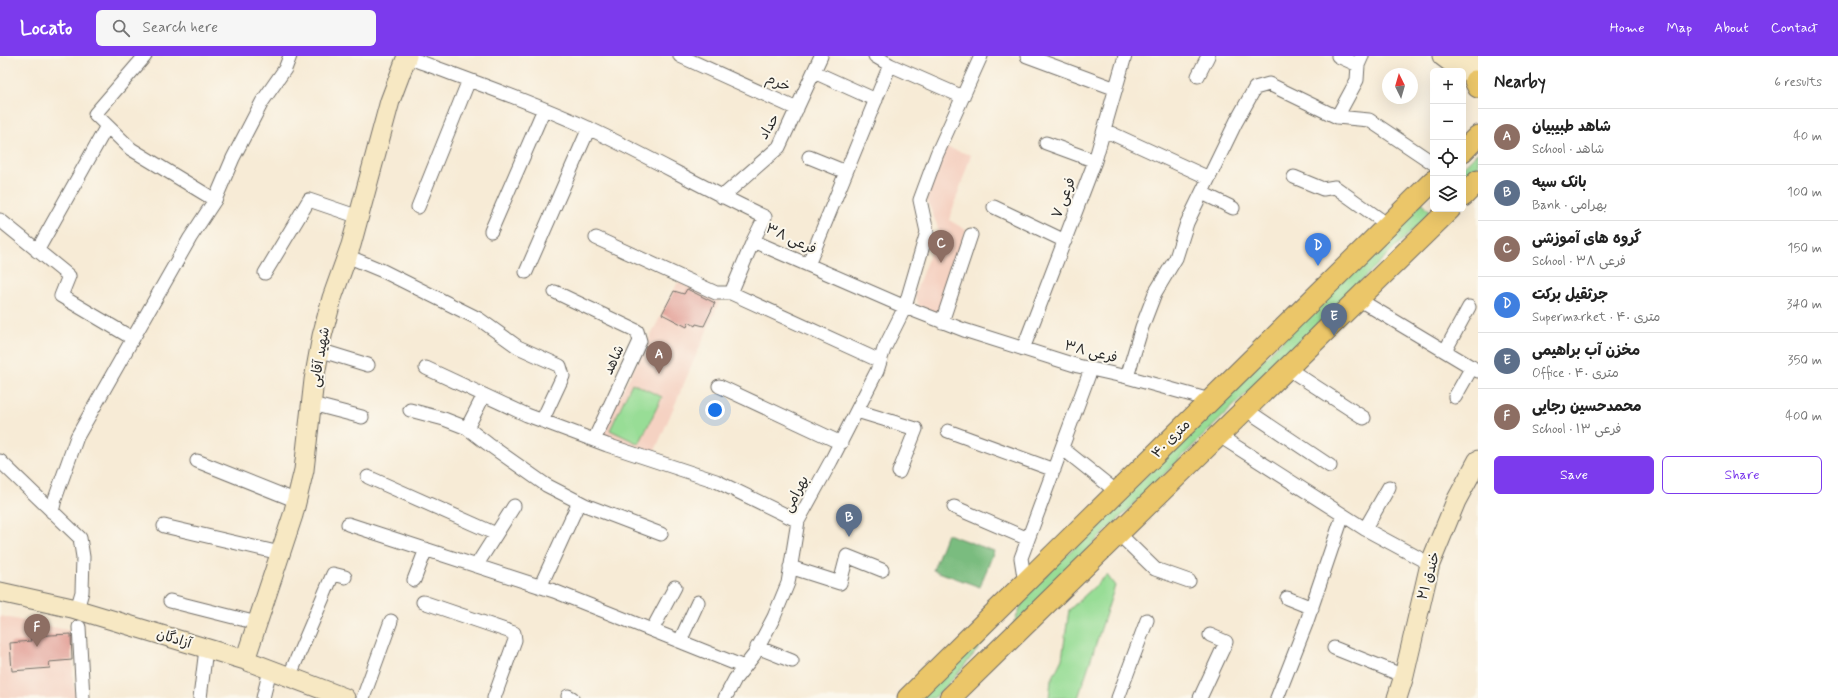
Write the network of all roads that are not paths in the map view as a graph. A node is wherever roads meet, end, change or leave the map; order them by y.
1 (145, 56) edge
2 (290, 56) edge
3 (407, 56) edge
4 (680, 56) edge
5 (821, 56) edge
6 (875, 56) edge
7 (981, 56) edge
8 (1027, 56) edge
9 (1125, 56) edge
10 (1208, 56) edge
11 (1338, 56) edge
12 (1442, 56) edge
13 (1463, 56) edge
14 (1360, 61) edge
15 (890, 65) junction
16 (814, 72) junction
17 (1198, 76) dead end
18 (1472, 77) edge
19 (469, 80) junction
20 (1116, 89) junction
21 (963, 97) junction
22 (876, 100) junction
23 (544, 108) junction
24 (797, 109) junction
25 (1337, 117) junction
26 (107, 126) junction
27 (589, 128) junction
28 (1104, 130) junction
29 (1478, 136) edge
30 (1046, 143) dead end
31 (1466, 148) edge
32 (809, 157) dead end
33 (1430, 161) edge
34 (1095, 162) junction
35 (846, 172) junction
36 (1294, 177) dead end
37 (1209, 178) junction
38 (1430, 184) edge
39 (1202, 193) junction
40 (722, 196) junction
41 (215, 200) junction
42 (1412, 201) junction
43 (1430, 203) edge
44 (418, 207) dead end
45 (994, 207) dead end
46 (1233, 208) dead end
47 (1438, 212) edge
48 (359, 217) junction
49 (0, 220) edge
50 (1388, 225) junction
51 (491, 231) dead end
52 (971, 235) dead end
53 (596, 238) dead end
54 (753, 241) junction
55 (1065, 241) junction
56 (37, 251) junction
57 (347, 256) junction
58 (808, 265) junction
59 (526, 272) dead end
60 (266, 273) dead end
61 (555, 292) dead end
62 (731, 293) junction
63 (1358, 298) junction
64 (905, 307) junction
65 (1468, 307) dead end
66 (942, 322) junction
67 (132, 338) junction
68 (1023, 349) junction
69 (319, 350) junction
70 (1444, 350) junction
71 (880, 361) junction
72 (368, 365) dead end
73 (426, 368) dead end
74 (1287, 368) junction
75 (1091, 369) junction
76 (1475, 369) edge
77 (1127, 377) junction
78 (719, 386) dead end
79 (484, 395) junction
80 (1454, 397) dead end
81 (1210, 400) junction
82 (312, 404) junction
83 (1245, 409) junction
84 (410, 410) dead end
85 (856, 411) junction
86 (362, 417) dead end
87 (1364, 418) dead end
88 (542, 420) junction
89 (467, 428) junction
90 (948, 431) dead end
91 (1218, 435) junction
92 (594, 440) junction
93 (841, 443) junction
94 (1062, 448) junction
95 (1478, 460) edge
96 (0, 461) edge
97 (197, 461) dead end
98 (1330, 466) dead end
99 (1054, 470) junction
100 (899, 472) dead end
101 (368, 477) dead end
102 (1389, 487) dead end
103 (1117, 492) junction
104 (297, 501) junction
105 (579, 502) junction
106 (514, 506) dead end
107 (954, 507) dead end
108 (52, 512) junction
109 (1343, 515) junction
110 (798, 521) junction
111 (348, 524) dead end
112 (164, 526) dead end
113 (1365, 529) junction
114 (1118, 533) junction
115 (496, 534) junction
116 (661, 534) dead end
117 (1028, 539) junction
118 (426, 549) junction
119 (280, 553) junction
120 (1430, 564) junction
121 (476, 566) junction
122 (790, 567) junction
123 (882, 570) dead end
124 (345, 577) dead end
125 (414, 580) dead end
126 (1189, 581) dead end
127 (1025, 583) junction
128 (540, 587) junction
129 (675, 587) dead end
130 (0, 592) edge
131 (1287, 598) dead end
132 (170, 602) dead end
133 (423, 602) dead end
134 (698, 602) dead end
135 (1312, 608) junction
136 (78, 618) junction
137 (1146, 620) dead end
138 (391, 621) dead end
139 (257, 623) junction
140 (652, 630) junction
141 (1210, 635) dead end
142 (680, 642) junction
143 (757, 648) junction
144 (1334, 648) dead end
145 (206, 649) junction
146 (245, 660) junction
147 (792, 661) dead end
148 (744, 667) junction
149 (979, 669) junction
150 (270, 670) junction
151 (1404, 676) junction
152 (289, 677) junction
153 (949, 697) edge
154 (83, 698) edge
155 (200, 698) edge
156 (263, 698) edge
157 (345, 698) edge
158 (363, 698) edge
159 (494, 698) edge
160 (725, 698) edge
161 (908, 698) edge
162 (973, 698) edge
163 (1118, 698) edge
164 (1200, 698) edge
165 (1277, 698) edge
166 (1397, 698) edge

1 - 26 street
2 - 41 street
3 - 19 street, فرعی ۳۸
3 - 48 street, شهید آقایی
4 - 24 street, خرم
5 - 16 street, حداد
6 - 15 street
7 - 21 street, بهرامی
8 - 20 street
9 - 20 street, فرعی ۷
10 - 17 street
11 - 14 street
12 - 18 street
13 - 18 street
14 - 25 street
15 - 21 street
15 - 22 street
16 - 22 street
16 - 24 street, حداد
19 - 23 street, فرعی ۳۸
19 - 44 street
20 - 28 street, فرعی ۷
21 - 64 street, بهرامی
22 - 35 street
23 - 27 street, فرعی ۳۸
23 - 51 street
24 - 40 street, حداد
25 - 33 street
25 - 37 street
26 - 41 street
26 - 56 street
27 - 40 street, فرعی ۳۸
27 - 59 street
28 - 34 street, فرعی ۷
28 - 37 street
29 - 31 main road
30 - 34 street
32 - 35 street
34 - 55 street, فرعی ۷
35 - 58 street
36 - 50 street
37 - 39 street
38 - 42 main road, ۴۰ متری
39 - 46 street
39 - 77 street
40 - 54 street, فرعی ۳۸
41 - 67 street
42 - 43 main road
42 - 50 main road, ۴۰ متری
45 - 55 street
47 - 63 main road
48 - 57 street, شهید آقایی
48 - 60 street
49 - 56 street
50 - 81 main road, ۴۰ متری
52 - 66 street
53 - 62 street
54 - 58 street, فرعی ۳۸
54 - 62 street
55 - 68 street, فرعی ۷
56 - 67 street
57 - 69 street, شهید آقایی
57 - 88 street
58 - 64 street, فرعی ۳۸
61 - 92 street, شاهد
62 - 71 street
63 - 70 street
63 - 74 main road
64 - 66 street, فرعی ۳۸
64 - 71 street, بهرامی
65 - 70 street
66 - 68 street, فرعی ۳۸
67 - 108 street
68 - 75 street, فرعی ۳۸
69 - 72 street
69 - 82 street, شهید آقایی
70 - 76 street
71 - 85 street, بهرامی
73 - 79 street
74 - 83 main road
74 - 87 street
75 - 77 street, فرعی ۳۸
75 - 94 street
76 - 80 street
77 - 81 street, فرعی ۳۸
78 - 93 street
79 - 88 street
79 - 89 street
81 - 103 main road, ۴۰ متری
82 - 86 street
82 - 104 street, شهید آقایی
83 - 91 main road
83 - 98 street
84 - 89 street
85 - 93 street, بهرامی
85 - 100 street
88 - 92 street
89 - 105 street
90 - 99 street
91 - 109 street
91 - 114 main road
92 - 110 street
93 - 110 street, بهرامی
94 - 99 street
94 - 103 street
95 - 120 street, ۲۱ خندق
96 - 108 street
97 - 104 street
99 - 117 street
101 - 115 street
102 - 113 street
103 - 127 main road, ۴۰ متری
104 - 119 street, شهید آقایی
105 - 116 street
105 - 128 street
106 - 115 street
107 - 117 street
108 - 136 street
109 - 113 street
109 - 135 street
110 - 122 street, بهرامی
111 - 118 street
112 - 119 street
113 - 120 street
114 - 126 street
114 - 149 main road
115 - 121 street
117 - 127 street
118 - 121 street
118 - 125 street
119 - 139 street, شهید آقایی
120 - 151 street, ۲۱ خندق
121 - 128 street
122 - 123 street
122 - 143 street, بهرامی
124 - 152 street
127 - 153 main road
127 - 161 main road, ۴۰ متری
128 - 140 street
129 - 140 street
130 - 136 street, آزادگان
131 - 135 street
132 - 139 street
133 - 159 street
134 - 142 street
135 - 165 street
136 - 145 street, آزادگان
136 - 154 street
137 - 163 street
138 - 158 street
139 - 146 street, شهید آقایی
140 - 142 street
141 - 164 street
142 - 148 street
143 - 147 street
143 - 148 street, بهرامی
144 - 151 street
145 - 146 street, آزادگان
145 - 155 street
146 - 150 street, آزادگان
148 - 160 street, بهرامی
149 - 153 main road
149 - 162 main road
150 - 152 street, آزادگان
150 - 156 street
151 - 166 street, ۲۱ خندق
152 - 157 street, آزادگان

